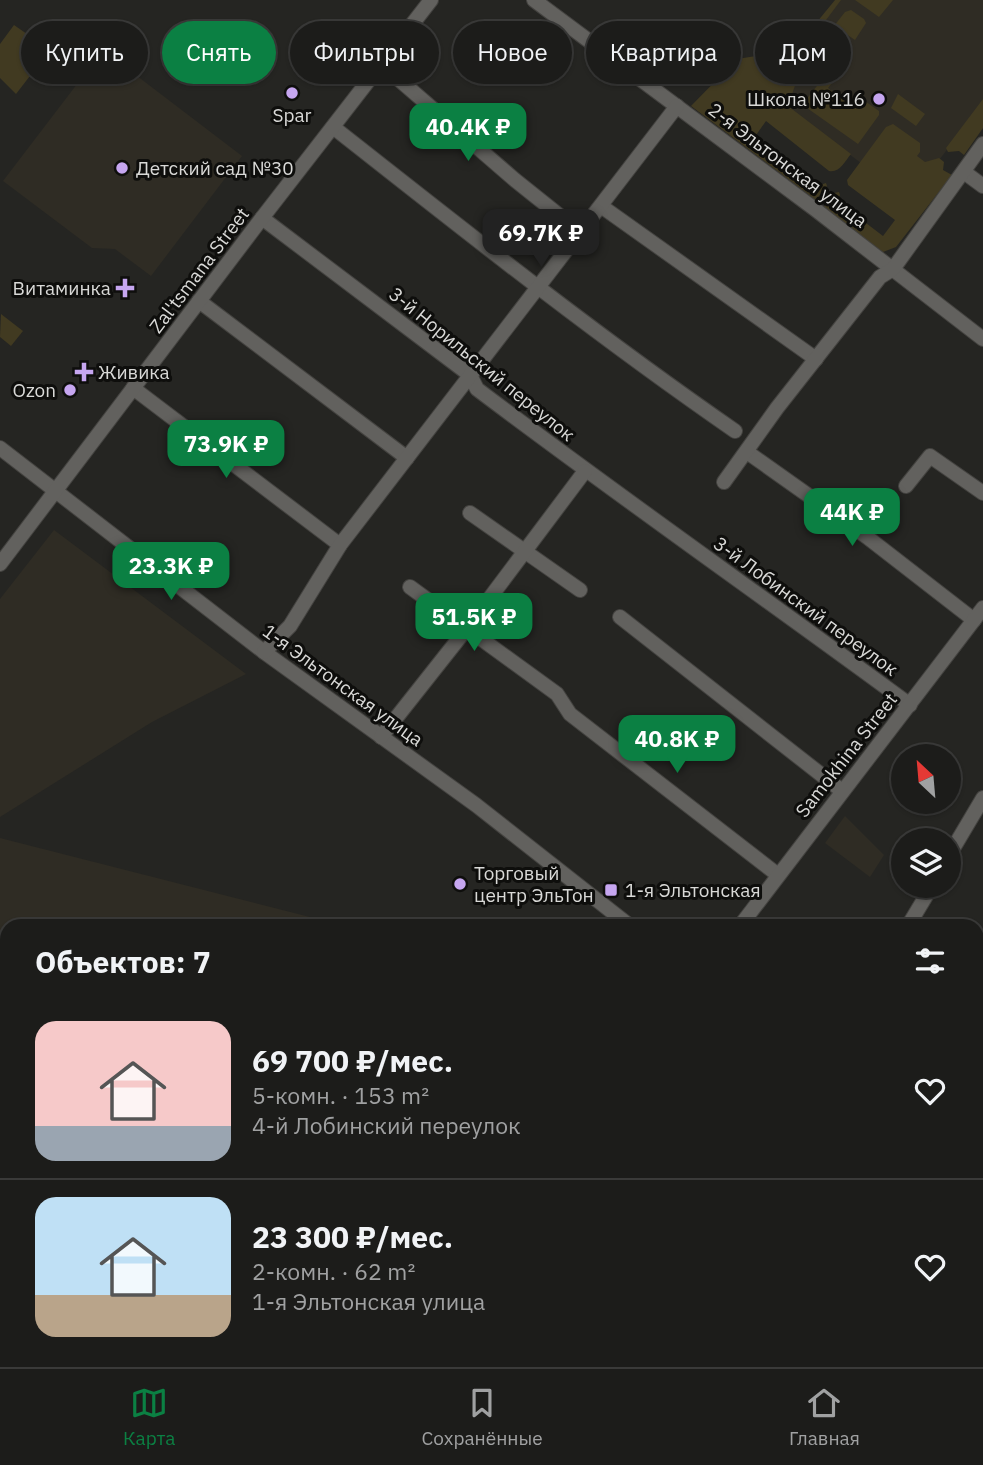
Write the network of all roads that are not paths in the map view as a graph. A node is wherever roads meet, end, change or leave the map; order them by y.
1 (431, 0) edge
2 (534, 0) edge
3 (415, 21) edge
4 (366, 84) edge
5 (404, 84) edge
6 (677, 106) junction
7 (333, 127) junction
8 (983, 144) edge
9 (964, 172) junction
10 (983, 186) edge
11 (601, 206) junction
12 (262, 218) junction
13 (580, 232) junction
14 (893, 269) junction
15 (537, 288) junction
16 (199, 302) junction
17 (983, 339) edge
18 (816, 359) junction
19 (470, 375) junction
20 (133, 388) junction
21 (735, 431) dead end
22 (0, 447) edge
23 (747, 452) junction
24 (407, 458) junction
25 (585, 471) junction
26 (724, 482) dead end
27 (906, 486) dead end
28 (55, 490) junction
29 (983, 494) edge
30 (470, 513) dead end
31 (679, 539) joint
32 (340, 545) junction
33 (526, 551) junction
34 (0, 564) edge
35 (410, 587) dead end
36 (580, 590) dead end
37 (979, 614) edge
38 (620, 617) dead end
39 (468, 627) junction
40 (264, 652) junction
41 (910, 705) junction
42 (381, 737) junction
43 (842, 791) junction
44 (983, 799) edge
45 (961, 835) edge
46 (778, 874) junction
47 (925, 898) edge
48 (621, 919) edge
49 (745, 919) edge
50 (912, 919) edge

1 - 3 street, Zal'tsmana Street
2 - 6 street, 2-я Эльтонская улица
4 - 7 street, Zal'tsmana Street
5 - 13 street
6 - 11 street
6 - 14 street, 2-я Эльтонская улица
7 - 12 street, Zal'tsmana Street
7 - 15 street
8 - 9 street
9 - 10 street
9 - 14 street
11 - 13 street
11 - 18 street
12 - 16 street, Zal'tsmana Street
12 - 19 street, 3-й Норильский переулок
13 - 15 street
14 - 17 street, 2-я Эльтонская улица
14 - 18 street
15 - 19 street
15 - 21 street
16 - 20 street, Zal'tsmana Street
16 - 24 street
18 - 23 street
19 - 24 street
19 - 25 street, 3-й Норильский переулок
20 - 28 street, Zal'tsmana Street
20 - 32 street
22 - 28 street, 1-я Эльтонская улица
23 - 26 street
23 - 37 street
24 - 32 street
25 - 31 street, 3-й Норильский переулок
25 - 33 street
27 - 29 street
28 - 34 street, Zal'tsmana Street
28 - 40 street, 1-я Эльтонская улица
30 - 33 street
31 - 41 street, 3-й Лобинский переулок
32 - 40 street
33 - 36 street
33 - 39 street
35 - 39 street
37 - 41 street, Samokhina Street
38 - 43 street
39 - 42 street
39 - 46 street
40 - 42 street, 1-я Эльтонская улица
41 - 43 street, Samokhina Street
42 - 48 street, 1-я Эльтонская улица
43 - 46 street, Samokhina Street
44 - 45 street
46 - 49 street, Samokhina Street
47 - 50 street

